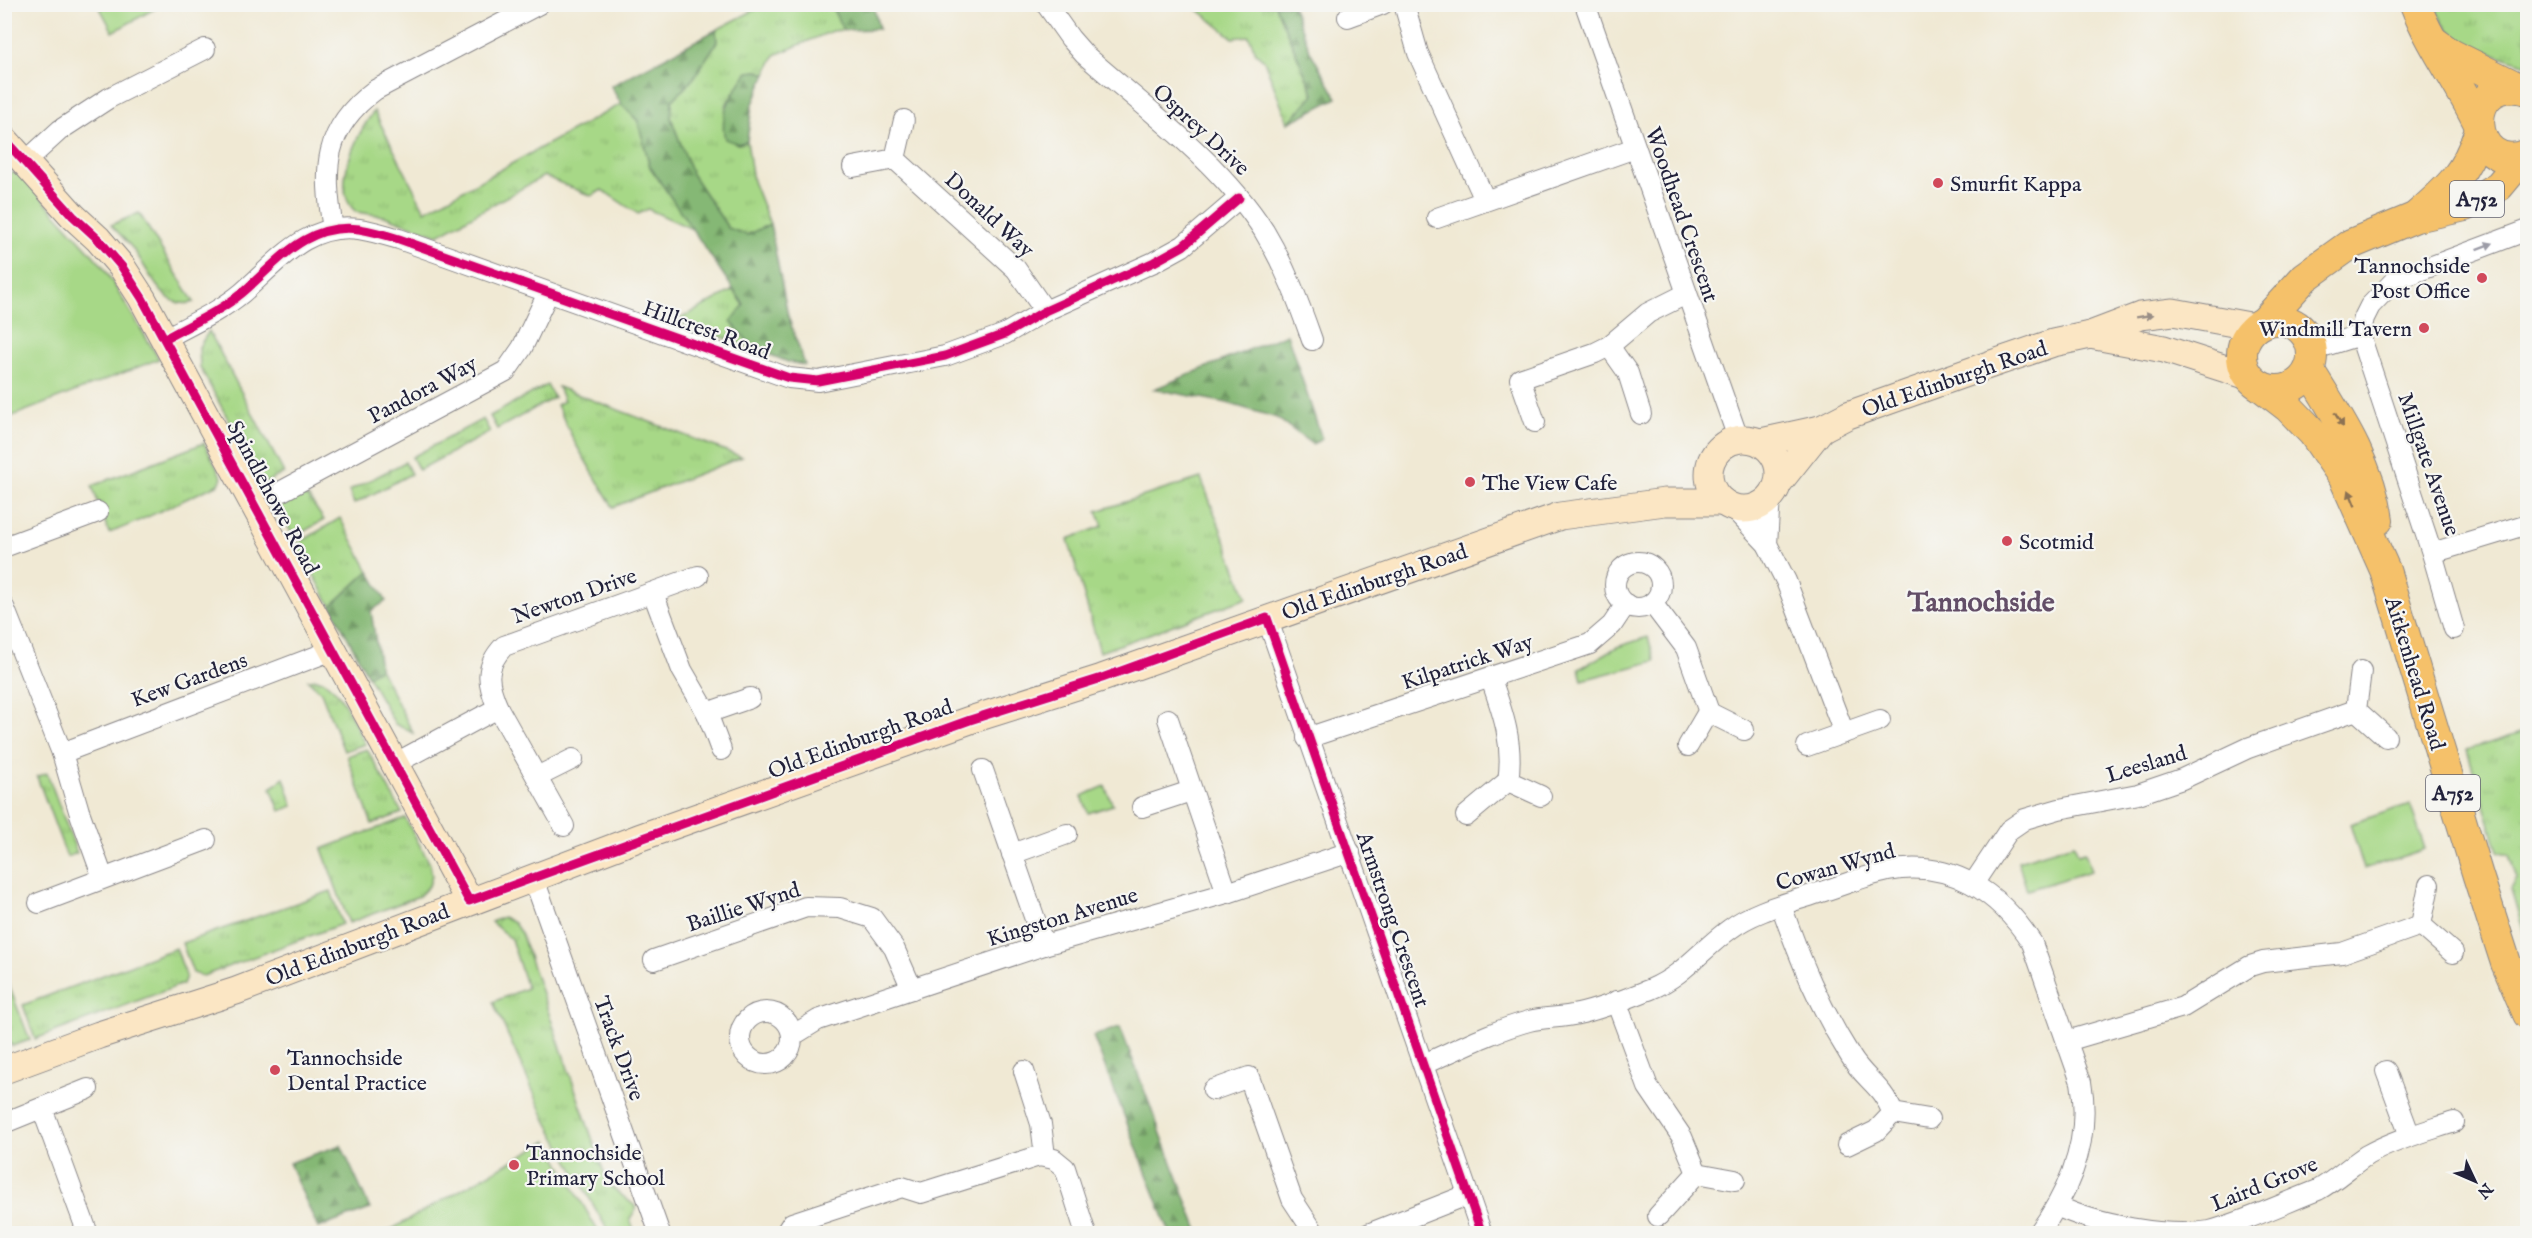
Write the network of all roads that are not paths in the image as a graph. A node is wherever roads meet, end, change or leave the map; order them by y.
1 (539, 4) edge
2 (1046, 4) edge
3 (1383, 4) edge
4 (1404, 4) edge
5 (1584, 4) edge
6 (2415, 4) edge
7 (1348, 18) dead end
8 (2433, 42) junction
9 (205, 49) dead end
10 (2522, 88) edge
11 (904, 120) dead end
12 (2478, 127) junction
13 (4, 139) edge
14 (1635, 148) junction
15 (2526, 155) edge
16 (895, 159) junction
17 (24, 163) junction
18 (853, 167) dead end
19 (1239, 198) junction
20 (1485, 200) junction
21 (2416, 217) junction
22 (1437, 218) dead end
23 (333, 229) junction
24 (2528, 230) edge
25 (2334, 257) junction
26 (548, 292) junction
27 (1686, 294) junction
28 (1045, 311) junction
29 (2260, 324) junction
30 (2090, 335) junction
31 (2360, 335) junction
32 (166, 338) junction
33 (1312, 340) dead end
34 (1609, 346) junction
35 (2308, 351) junction
36 (2255, 382) junction
37 (1641, 414) dead end
38 (1535, 422) dead end
39 (1821, 429) junction
40 (1749, 440) junction
41 (1709, 467) junction
42 (1775, 489) junction
43 (282, 491) dead end
44 (1665, 502) junction
45 (1728, 505) junction
46 (98, 512) dead end
47 (2528, 524) edge
48 (1767, 544) junction
49 (4, 548) edge
50 (2432, 553) junction
51 (2385, 570) junction
52 (698, 576) dead end
53 (653, 593) junction
54 (1652, 603) junction
55 (1626, 604) junction
56 (4, 607) edge
57 (1267, 618) junction
58 (2454, 629) dead end
59 (333, 650) junction
60 (2361, 671) dead end
61 (1491, 679) junction
62 (750, 698) dead end
63 (498, 708) junction
64 (2356, 711) junction
65 (1709, 712) junction
66 (707, 713) junction
67 (1168, 719) dead end
68 (1880, 720) dead end
69 (1744, 730) dead end
70 (1844, 733) junction
71 (2386, 737) dead end
72 (1307, 738) junction
73 (1688, 746) dead end
74 (1807, 746) dead end
75 (720, 750) dead end
76 (62, 753) junction
77 (573, 759) dead end
78 (396, 762) junction
79 (983, 770) dead end
80 (537, 777) junction
81 (1509, 781) junction
82 (1191, 791) junction
83 (1541, 796) dead end
84 (1142, 807) dead end
85 (1466, 816) dead end
86 (564, 826) dead end
87 (1067, 834) dead end
88 (206, 840) dead end
89 (1350, 852) junction
90 (1012, 854) junction
91 (103, 878) junction
92 (534, 879) junction
93 (1973, 884) junction
94 (2429, 885) dead end
95 (1227, 893) junction
96 (469, 901) junction
97 (39, 903) dead end
98 (1781, 905) junction
99 (2421, 926) junction
100 (1044, 945) junction
101 (2453, 953) dead end
102 (654, 960) dead end
103 (912, 989) junction
104 (1616, 1001) junction
105 (2528, 1014) edge
106 (792, 1036) dead end
107 (2067, 1041) junction
108 (1424, 1064) junction
109 (4, 1070) edge
110 (1024, 1071) dead end
111 (2386, 1071) dead end
112 (88, 1089) dead end
113 (1213, 1090) dead end
114 (42, 1108) junction
115 (1893, 1113) junction
116 (1929, 1119) dead end
117 (2454, 1122) dead end
118 (4, 1123) edge
119 (2410, 1136) junction
120 (1847, 1146) dead end
121 (1045, 1156) junction
122 (1697, 1173) junction
123 (1735, 1180) dead end
124 (1467, 1195) junction
125 (2057, 1206) junction
126 (1658, 1216) dead end
127 (88, 1233) edge
128 (660, 1233) edge
129 (785, 1233) edge
130 (1086, 1233) edge
131 (1315, 1233) edge
132 (1368, 1233) edge
133 (1482, 1233) edge
134 (2038, 1233) edge

1 - 23 street
2 - 19 street, Osprey Drive
3 - 7 street
4 - 20 street
5 - 14 street, Woodhead Crescent
6 - 8 main road
8 - 10 main road
8 - 12 main road
9 - 17 street
10 - 12 main road
11 - 16 street
12 - 15 main road
12 - 21 main road, A752
13 - 17 main road, Spindlehowe Road
14 - 20 street
14 - 27 street, Woodhead Crescent
15 - 21 main road, A752
16 - 18 street
16 - 28 street, Donald Way
17 - 32 main road, Spindlehowe Road
19 - 28 street, Hillcrest Road
19 - 33 street, Osprey Drive
20 - 22 street
21 - 25 main road, A752
23 - 26 street, Hillcrest Road
23 - 32 street, Hillcrest Road
31 -> 24 street
25 - 29 main road
25 - 35 main road, A752
26 - 28 street, Hillcrest Road
26 - 43 street, Pandora Way
27 - 34 street
27 - 40 street, Woodhead Crescent
30 -> 29 main road, Old Edinburgh Road
29 - 35 main road
29 - 36 main road
30 - 36 main road, Old Edinburgh Road
30 - 39 main road, Old Edinburgh Road
31 - 35 street
31 - 50 street, Millgate Avenue
32 - 59 main road, Spindlehowe Road
34 - 37 street
34 - 38 street
35 - 36 main road
35 -> 51 main road, Aitkenhead Road / A752
51 -> 36 main road, Aitkenhead Road / A752
39 - 40 main road, Old Edinburgh Road
39 - 42 main road, Old Edinburgh Road
40 - 41 main road, Old Edinburgh Road
40 - 42 main road
41 - 44 main road, Old Edinburgh Road
41 - 45 main road
42 - 45 main road, Old Edinburgh Road
42 - 48 street
44 - 45 main road, Old Edinburgh Road
44 - 57 main road, Old Edinburgh Road
45 - 48 street
46 - 49 street
47 - 50 street, Millgate Avenue
48 - 70 street
50 - 58 street
51 - 105 main road, Aitkenhead Road / A752
52 - 53 street, Newton Drive
53 - 63 street, Newton Drive
53 - 66 street
54 - 55 street
54 - 55 street
54 - 65 street
55 - 61 street, Kilpatrick Way
56 - 76 street
57 - 72 street, Armstrong Crescent
57 - 92 main road, Old Edinburgh Road
59 - 76 street, Kew Gardens
59 - 78 main road, Spindlehowe Road
60 - 64 street
61 - 72 street, Kilpatrick Way
61 - 81 street
62 - 66 street
63 - 78 street
63 - 80 street, Newton Drive
64 - 71 street
64 - 93 street, Leesland
65 - 69 street
65 - 73 street
66 - 75 street
67 - 82 street
68 - 70 street
70 - 74 street
72 - 89 street, Armstrong Crescent
76 - 91 street
77 - 80 street
78 - 96 main road, Spindlehowe Road
79 - 90 street
80 - 86 street, Newton Drive
81 - 83 street
81 - 85 street
82 - 84 street
82 - 95 street
87 - 90 street
88 - 91 street
89 - 95 street, Kingston Avenue
89 - 108 street, Armstrong Crescent
90 - 100 street
91 - 97 street
92 - 96 main road, Old Edinburgh Road
92 - 128 street, Track Drive
93 - 98 street, Cowan Wynd
93 - 107 street, Cowan Wynd
94 - 99 street
95 - 100 street, Kingston Avenue
96 - 109 main road, Old Edinburgh Road
98 - 104 street, Cowan Wynd
98 - 115 street
99 - 101 street
99 - 107 street
100 - 103 street, Kingston Avenue
102 - 103 street, Baillie Wynd
103 - 106 street, Kingston Avenue
104 - 108 street, Cowan Wynd
104 - 122 street
107 - 125 street, Cowan Wynd
108 - 124 street, Armstrong Crescent
110 - 121 street
111 - 119 street
112 - 114 street
113 - 131 street
114 - 118 street
114 - 127 street
115 - 116 street
115 - 120 street
117 - 119 street, Laird Grove
119 - 125 street, Laird Grove
121 - 129 street
121 - 130 street
122 - 123 street
122 - 126 street
124 - 132 street
124 - 133 street, Armstrong Crescent
125 - 134 street, Cowan Wynd

